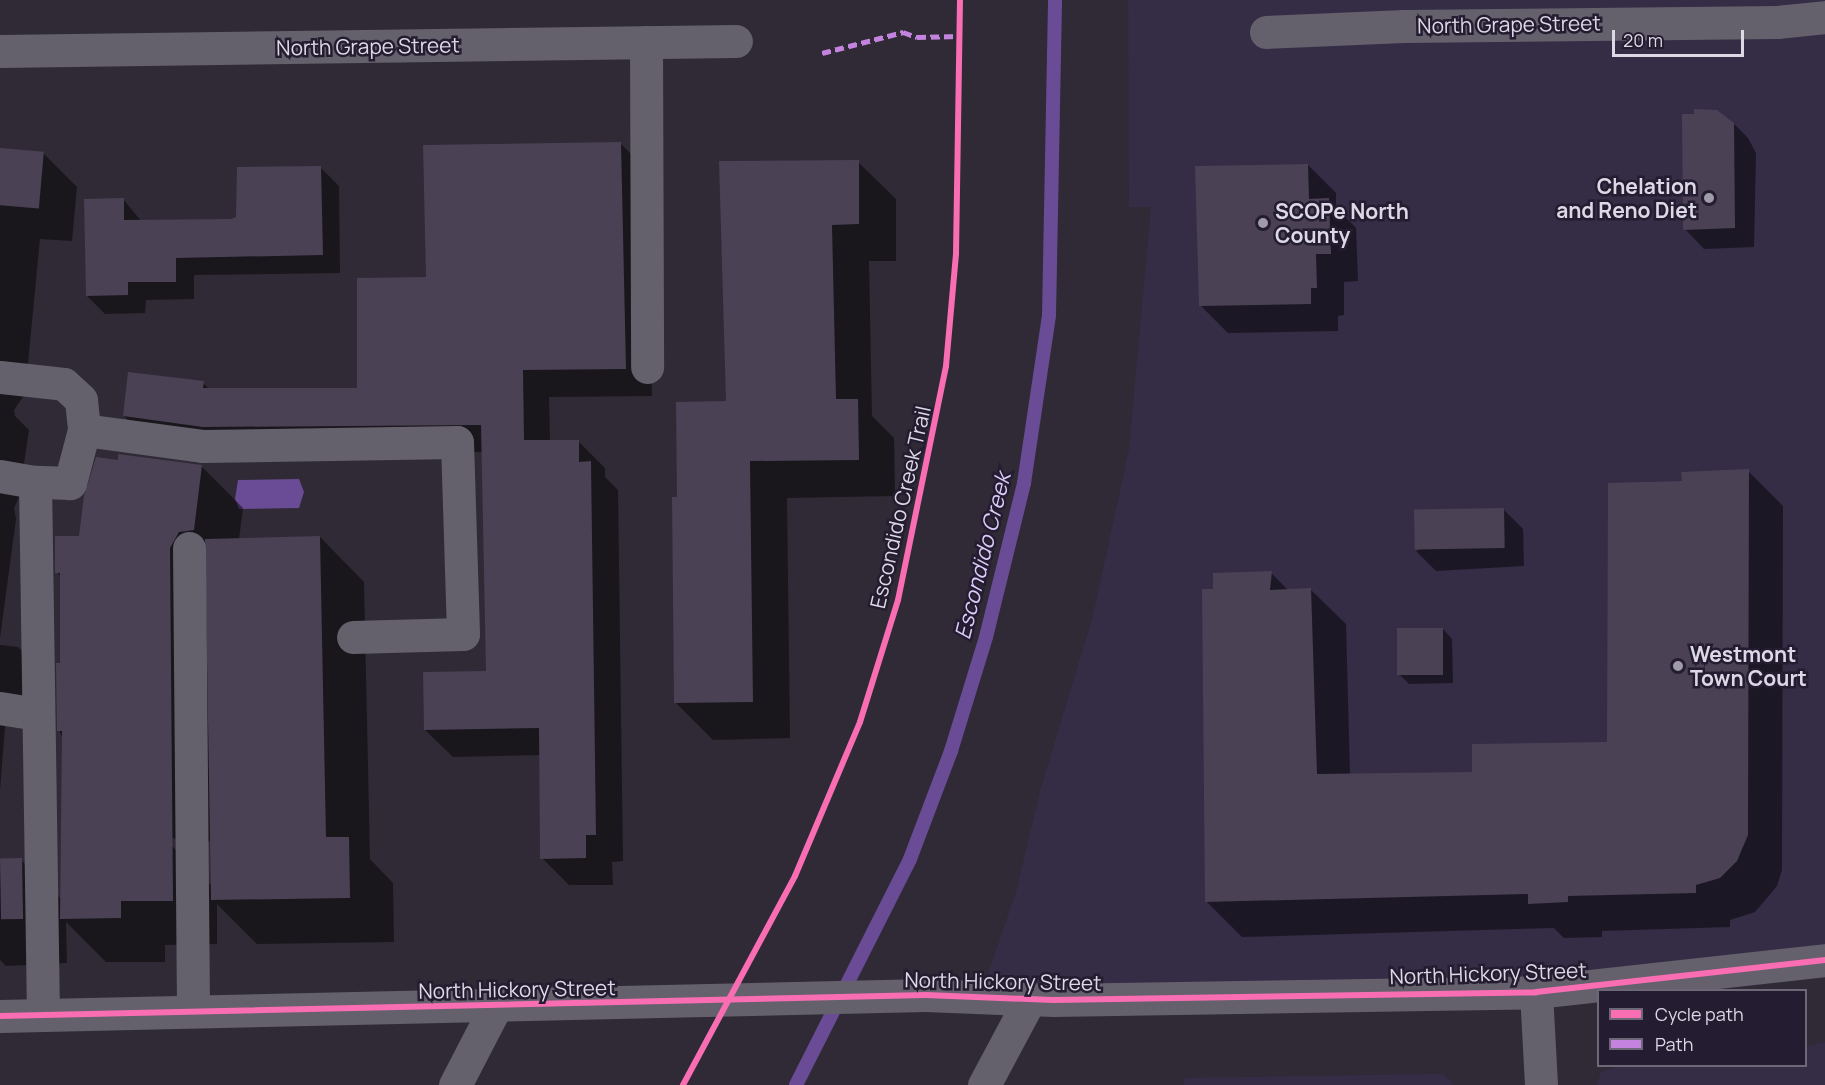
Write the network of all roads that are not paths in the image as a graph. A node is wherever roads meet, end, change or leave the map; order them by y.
1 (1825, 17) edge
2 (1266, 32) dead end
3 (736, 41) dead end
4 (646, 42) junction
5 (0, 51) edge
6 (647, 367) dead end
7 (0, 377) edge
8 (84, 430) junction
9 (0, 476) edge
10 (35, 482) junction
11 (189, 548) dead end
12 (352, 637) dead end
13 (0, 708) edge
14 (38, 714) junction
15 (1825, 960) edge
16 (1536, 992) junction
17 (1030, 999) junction
18 (496, 1006) junction
19 (193, 1011) junction
20 (43, 1015) junction
21 (0, 1016) edge
22 (455, 1085) edge
23 (984, 1085) edge
24 (1541, 1085) edge

1 - 2 street, North Grape Street
3 - 4 street, North Grape Street
4 - 5 street, North Grape Street
4 - 6 street
7 - 8 street
8 - 10 street
8 - 12 street
9 - 10 street
10 - 14 street
11 - 19 street
13 - 14 street
14 - 20 street
15 - 16 street, North Hickory Street
16 - 17 street, North Hickory Street
16 - 24 street
17 - 18 street, North Hickory Street
17 - 23 street
18 - 19 street, North Hickory Street
18 - 22 street
19 - 20 street, North Hickory Street
20 - 21 street, North Hickory Street

